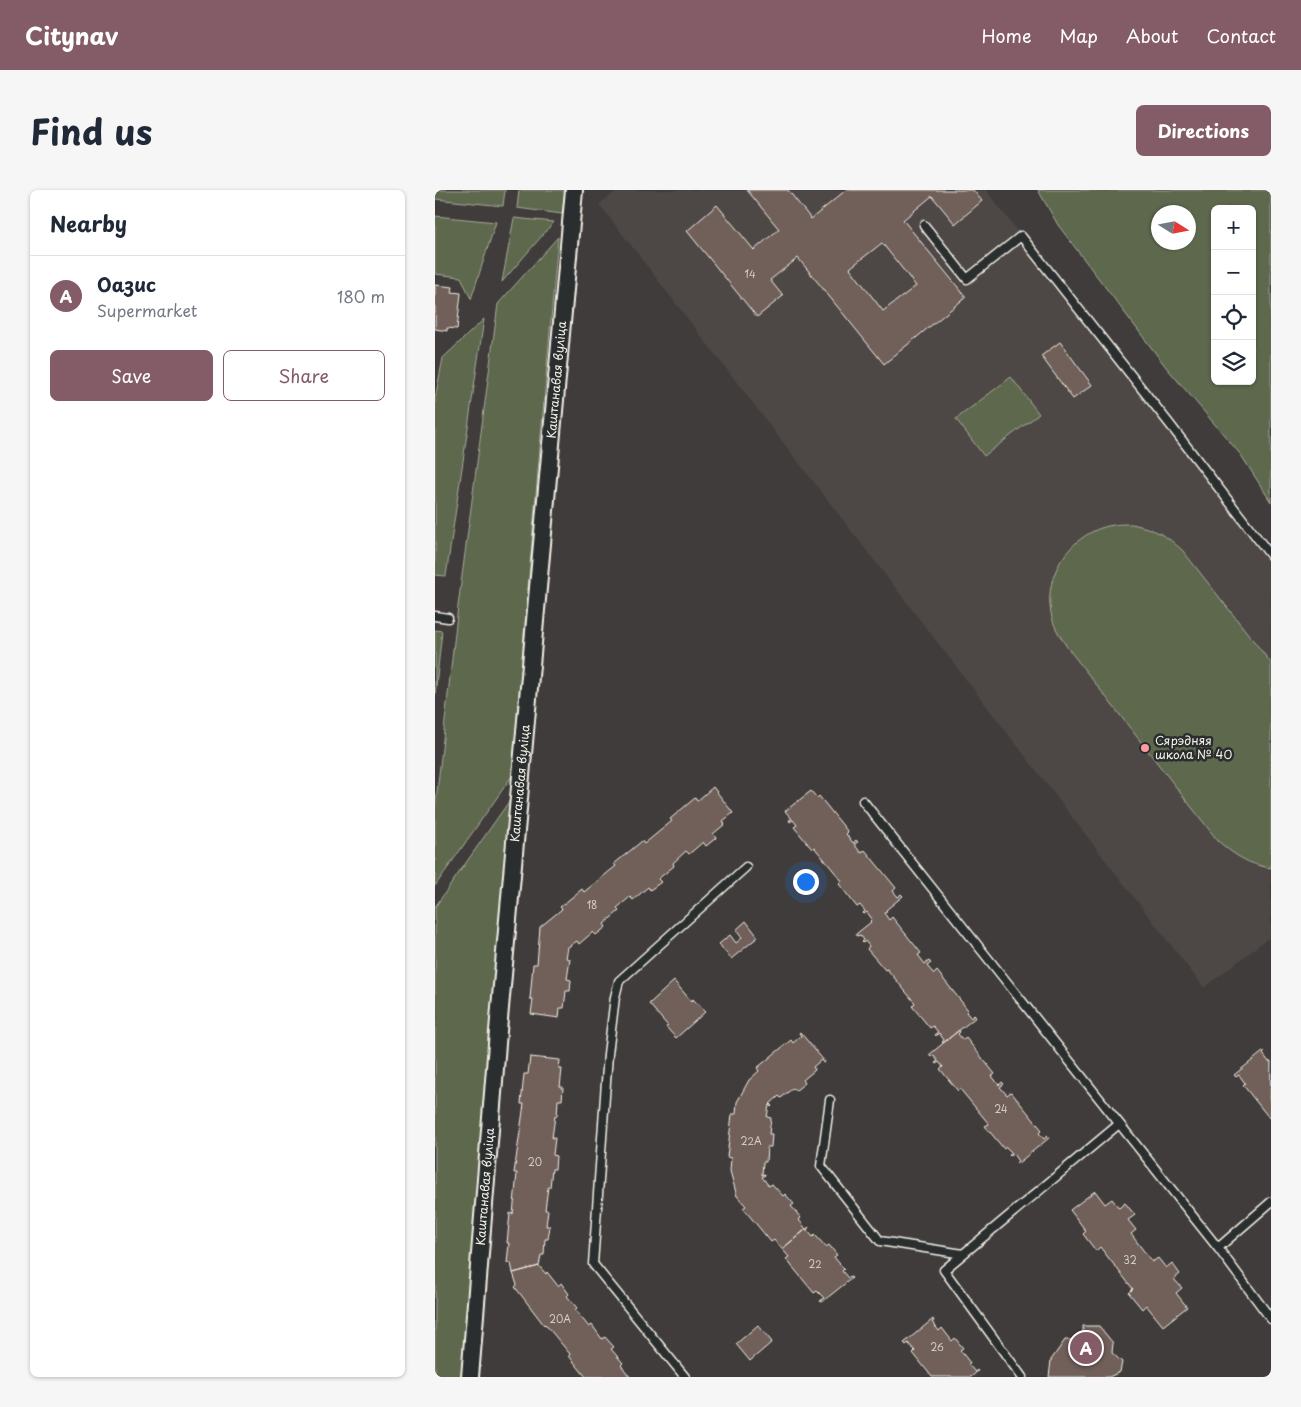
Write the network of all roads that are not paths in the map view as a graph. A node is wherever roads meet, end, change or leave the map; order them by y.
1 (574, 190) edge
2 (924, 225) dead end
3 (1271, 556) edge
4 (435, 616) edge
5 (448, 618) dead end
6 (863, 801) dead end
7 (746, 867) dead end
8 (830, 1100) dead end
9 (1119, 1124) junction
10 (1271, 1202) edge
11 (1218, 1248) junction
12 (963, 1254) junction
13 (1271, 1319) edge
14 (470, 1377) edge
15 (685, 1377) edge
16 (1021, 1377) edge

1 - 14 street, Каштанавая вуліца
2 - 3 lane
4 - 5 lane
6 - 9 lane
7 - 15 lane
8 - 12 lane
9 - 11 lane
9 - 12 lane
10 - 11 lane
11 - 13 lane
12 - 16 lane

